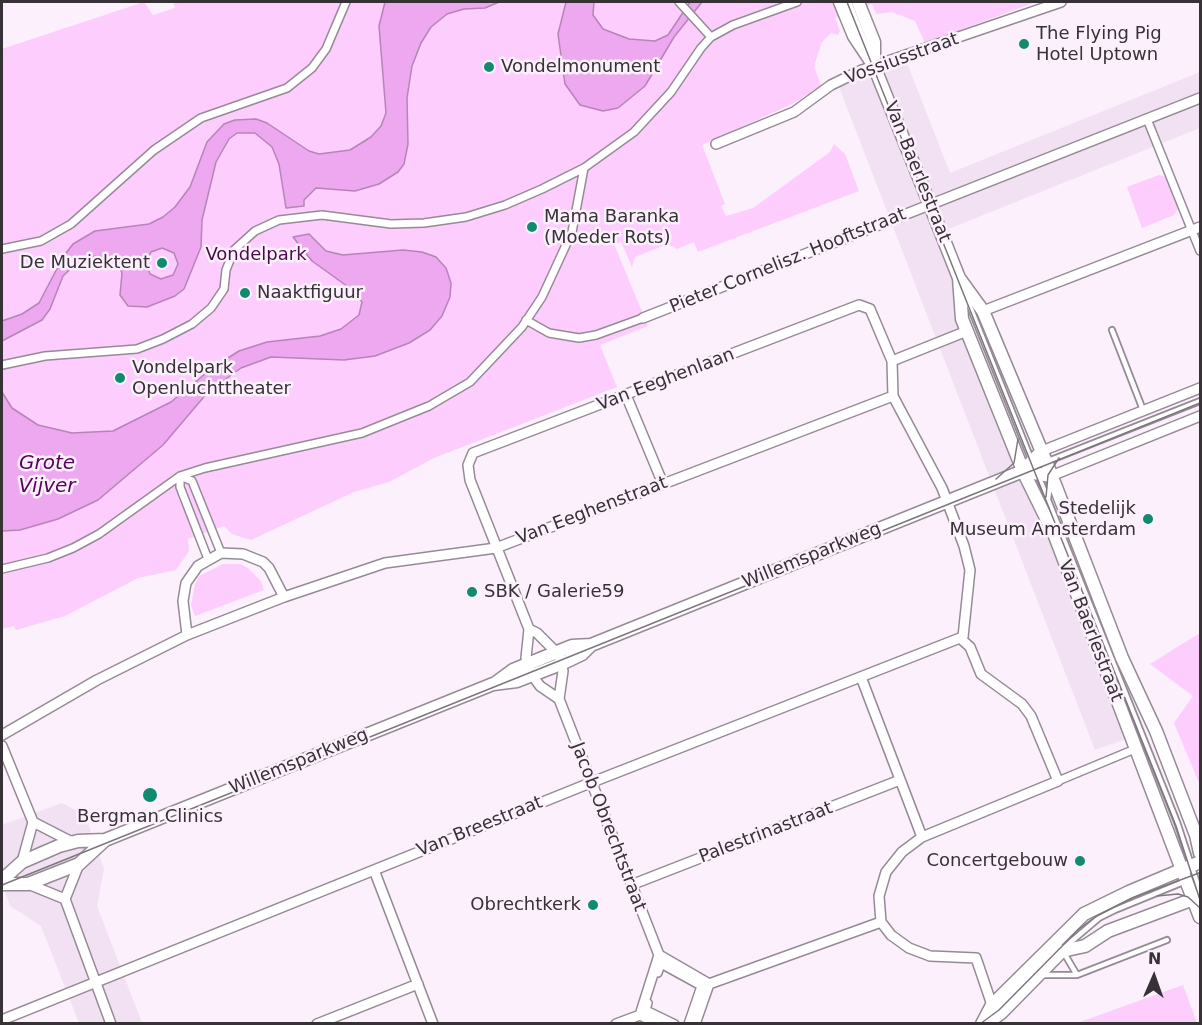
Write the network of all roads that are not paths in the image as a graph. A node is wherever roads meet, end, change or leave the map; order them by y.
1 (346, 2) edge
2 (797, 2) edge
3 (1061, 2) edge
4 (850, 3) edge
5 (681, 4) edge
6 (711, 38) junction
7 (874, 66) junction
8 (1200, 98) edge
9 (1146, 119) junction
10 (716, 144) dead end
11 (584, 168) junction
12 (930, 204) junction
13 (1196, 229) edge
14 (2, 249) edge
15 (1200, 251) edge
16 (959, 278) junction
17 (983, 311) junction
18 (644, 318) joint
19 (526, 320) junction
20 (1112, 330) dead end
21 (967, 331) junction
22 (892, 361) junction
23 (2, 365) edge
24 (1200, 388) edge
25 (626, 395) junction
26 (893, 396) junction
27 (1200, 401) edge
28 (1143, 410) junction
29 (1200, 416) edge
30 (1036, 464) junction
31 (180, 476) junction
32 (1051, 476) junction
33 (663, 484) junction
34 (947, 501) junction
35 (1048, 502) junction
36 (496, 548) junction
37 (221, 553) junction
38 (208, 559) junction
39 (2, 569) edge
40 (284, 597) junction
41 (529, 629) junction
42 (187, 635) junction
43 (960, 638) junction
44 (559, 658) junction
45 (530, 670) junction
46 (861, 677) junction
47 (559, 699) junction
48 (2, 735) edge
49 (2, 746) edge
50 (1136, 749) junction
51 (900, 780) junction
52 (1058, 781) junction
53 (590, 783) junction
54 (33, 822) junction
55 (922, 837) junction
56 (105, 840) junction
57 (75, 842) junction
58 (1200, 853) edge
59 (82, 862) junction
60 (19, 865) junction
61 (374, 870) junction
62 (1192, 872) edge
63 (2, 882) edge
64 (26, 884) junction
65 (631, 885) junction
66 (1198, 897) edge
67 (65, 899) junction
68 (1200, 917) edge
69 (880, 922) junction
70 (1060, 937) junction
71 (1167, 940) dead end
72 (1062, 951) junction
73 (659, 955) junction
74 (1038, 975) junction
75 (1077, 975) junction
76 (96, 982) junction
77 (418, 984) junction
78 (709, 984) junction
79 (992, 1005) junction
80 (640, 1015) junction
81 (2, 1020) edge
82 (111, 1023) edge
83 (317, 1023) edge
84 (434, 1023) edge
85 (616, 1023) edge
86 (658, 1023) edge
87 (675, 1023) edge
88 (688, 1023) edge
89 (695, 1023) edge
90 (984, 1023) edge

1 - 14 street
2 - 6 street
3 - 7 street, Vossiusstraat
4 - 7 street, Van Baerlestraat
5 - 6 street
6 - 11 street
7 - 10 street, Vossiusstraat
7 - 12 street, Van Baerlestraat
8 - 9 street, Pieter Cornelisz. Hooftstraat
9 - 12 street, Pieter Cornelisz. Hooftstraat
9 - 13 street
11 - 19 street
11 - 23 street
12 - 16 street, Van Baerlestraat
12 - 18 street, Pieter Cornelisz. Hooftstraat
13 - 15 street
13 - 17 street
16 - 17 street, Van Baerlestraat
16 - 21 street, Van Baerlestraat
16 - 30 lane, Van Baerlestraat
17 - 30 street, Van Baerlestraat
18 - 19 street
19 - 31 street
20 - 28 lane
21 - 22 street
21 - 30 street, Van Baerlestraat
22 - 25 street, Van Eeghenlaan
22 - 26 street
24 - 28 street
25 - 33 street
25 - 36 street, Van Eeghenlaan
26 - 33 street, Van Eeghenstraat
26 - 34 street
27 - 30 lane
28 - 30 street
29 - 32 street
30 - 32 street
30 - 34 street, Willemsparkweg
30 - 35 lane, Van Baerlestraat
30 - 50 street, Van Baerlestraat
31 - 37 street
31 - 38 street
31 - 39 street
32 - 35 lane
32 - 58 street, Van Baerlestraat
33 - 36 street, Van Eeghenstraat
34 - 43 street
34 - 44 street, Willemsparkweg
35 - 62 lane, Van Baerlestraat
36 - 40 street, Van Eeghenstraat
36 - 41 street
37 - 38 street
37 - 40 street
38 - 42 street
40 - 42 street, Van Eeghenstraat
41 - 44 street
41 - 45 street
42 - 48 street, Van Eeghenstraat
43 - 46 street, Van Breestraat
43 - 52 street
44 - 45 street, Willemsparkweg
44 - 47 street, Jacob Obrechtstraat
45 - 47 street, Jacob Obrechtstraat
45 - 56 street, Willemsparkweg
46 - 51 street
46 - 53 street, Van Breestraat
47 - 53 street, Jacob Obrechtstraat
49 - 54 street
50 - 52 street
50 - 62 street, Van Baerlestraat
51 - 55 street
51 - 65 street, Palestrinastraat
52 - 55 street
53 - 61 street, Van Breestraat
53 - 65 street, Jacob Obrechtstraat
54 - 57 street
54 - 60 street
55 - 69 street
56 - 57 street, Willemsparkweg
56 - 59 street, Willemsparkweg
57 - 59 street
57 - 60 street, Willemsparkweg
59 - 64 street, Willemsparkweg
59 - 67 street
60 - 63 street, Willemsparkweg
60 - 64 street
61 - 76 street, Van Breestraat
61 - 77 street
62 - 66 street, Van Baerlestraat
62 - 70 street
62 - 72 lane
63 - 64 street, Willemsparkweg
64 - 67 street
65 - 73 street, Jacob Obrechtstraat
66 - 68 street, Van Baerlestraat
66 - 72 street
67 - 76 street
69 - 78 street
69 - 79 street
70 - 72 lane
70 - 79 street
71 - 75 lane
72 - 74 street
72 - 75 lane
73 - 78 street
73 - 80 street
74 - 75 lane
74 - 90 street
76 - 81 street, Van Breestraat
76 - 82 street
77 - 83 street
77 - 84 street
78 - 89 street
79 - 90 street
80 - 85 street
80 - 86 street
87 - 88 street

